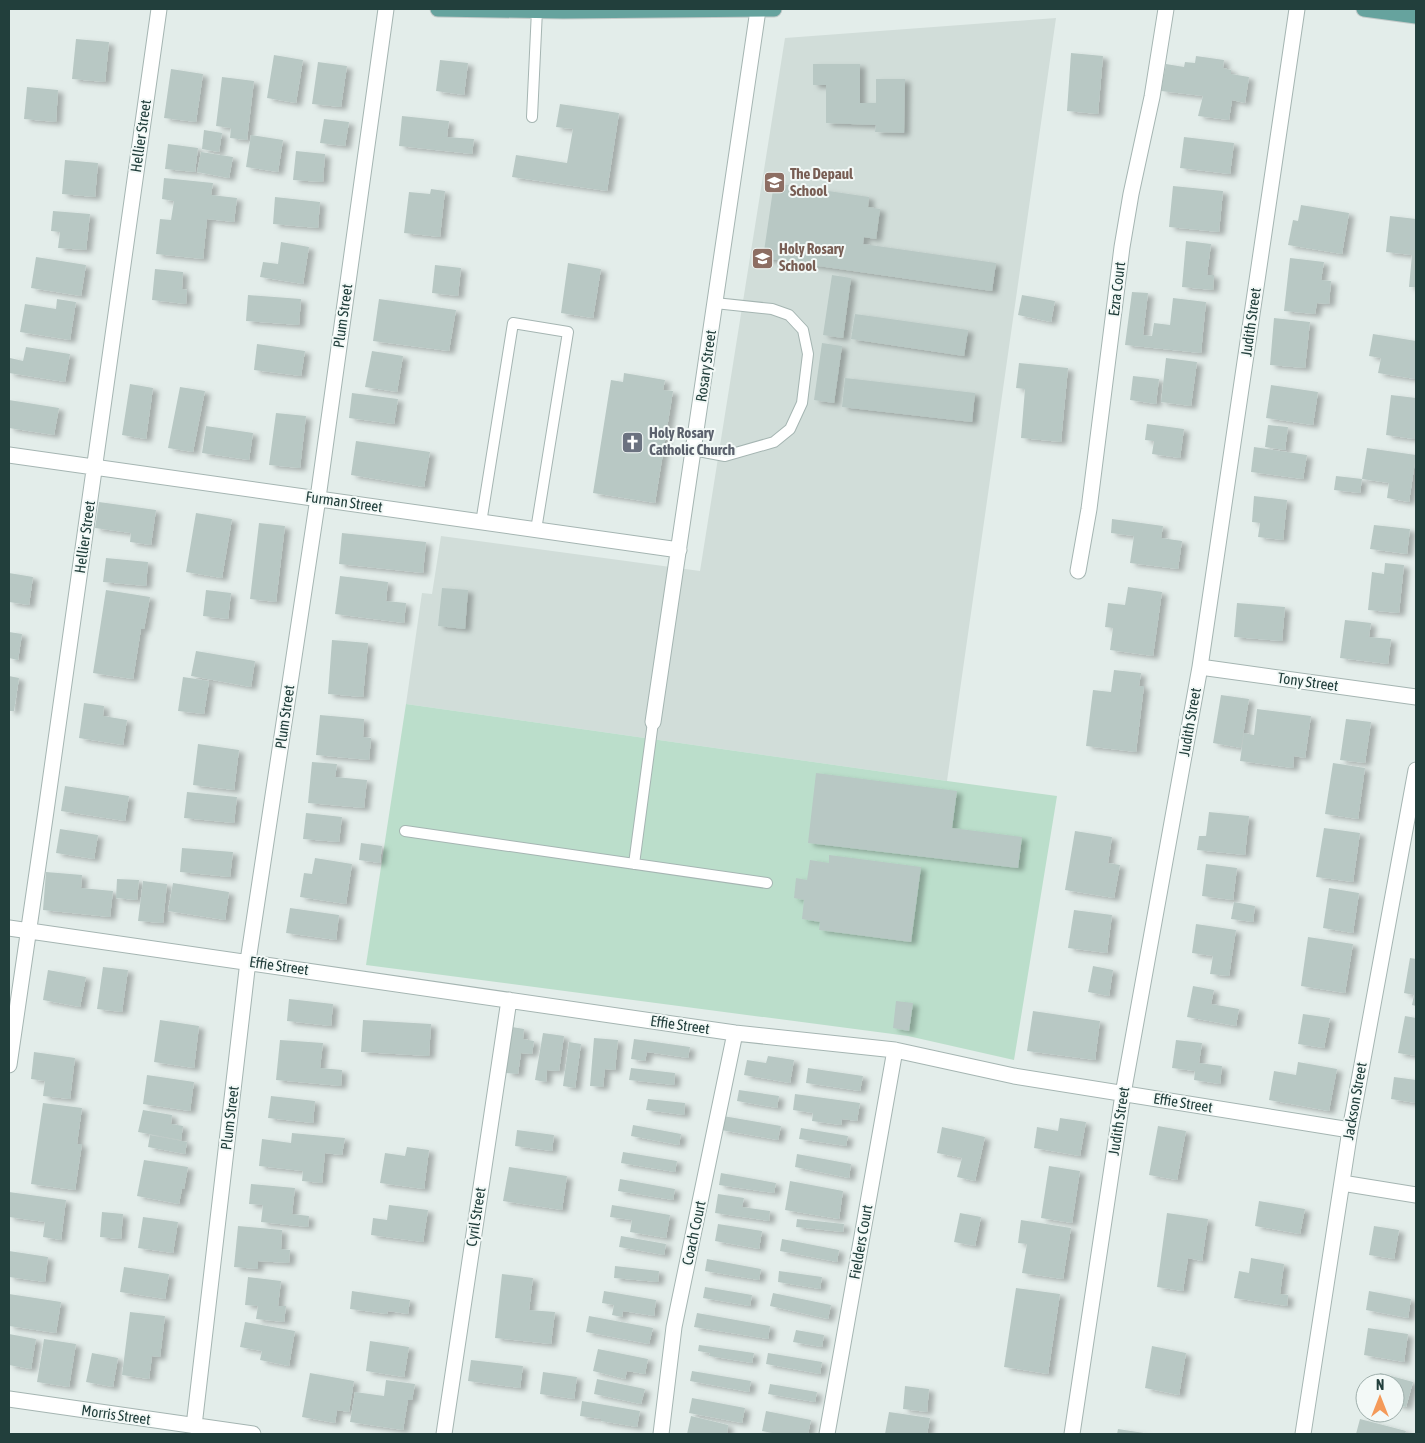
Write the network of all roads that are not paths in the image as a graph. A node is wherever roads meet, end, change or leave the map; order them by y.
1 (159, 9) edge
2 (386, 9) edge
3 (438, 9) edge
4 (774, 9) edge
5 (1166, 9) edge
6 (1296, 9) edge
7 (1364, 9) edge
8 (538, 10) junction
9 (758, 10) edge
10 (1416, 16) edge
11 (532, 117) dead end
12 (715, 303) junction
13 (693, 450) junction
14 (9, 455) edge
15 (95, 467) junction
16 (318, 498) junction
17 (481, 522) junction
18 (536, 530) junction
19 (679, 550) junction
20 (1078, 572) dead end
21 (1200, 667) junction
22 (1416, 697) edge
23 (653, 722) joint
24 (1416, 770) edge
25 (405, 831) dead end
26 (634, 864) junction
27 (767, 883) dead end
28 (9, 928) edge
29 (29, 931) junction
30 (248, 962) junction
31 (509, 1000) junction
32 (735, 1033) junction
33 (895, 1050) junction
34 (9, 1065) edge
35 (1123, 1094) junction
36 (1350, 1130) junction
37 (1342, 1183) junction
38 (1416, 1195) edge
39 (9, 1399) edge
40 (194, 1426) junction
41 (230, 1433) edge
42 (253, 1434) edge
43 (444, 1434) edge
44 (661, 1434) edge
45 (827, 1434) edge
46 (1072, 1434) edge
47 (1303, 1434) edge

1 - 15 street, Hellier Street
2 - 16 street, Plum Street
3 - 8 main road
4 - 9 main road
5 - 20 street, Ezra Court
6 - 21 street, Judith Street
7 - 10 main road
8 - 9 main road
8 - 11 lane
9 - 12 street, Rosary Street
12 - 13 street, Rosary Street
12 - 13 lane
13 - 19 street, Rosary Street
14 - 15 street, Furman Street
15 - 16 street, Furman Street
15 - 29 street, Hellier Street
16 - 17 street, Furman Street
16 - 30 street, Plum Street
17 - 18 street, Furman Street
17 - 18 lane
18 - 19 street, Furman Street
19 - 23 street, Rosary Street
21 - 22 street, Tony Street
21 - 35 street, Judith Street
23 - 26 lane
24 - 36 street, Jackson Street
25 - 26 lane
26 - 27 lane
28 - 29 street, Effie Street
29 - 30 street, Effie Street
29 - 34 street, Hellier Street
30 - 31 street, Effie Street
30 - 40 street, Plum Street
31 - 32 street, Effie Street
31 - 43 street, Cyril Street
32 - 33 street, Effie Street
32 - 44 street, Coach Court
33 - 35 street, Effie Street
33 - 45 street, Fielders Court
35 - 36 street, Effie Street
35 - 46 street, Judith Street
36 - 37 street, Jackson Street
37 - 38 street
37 - 47 street, Jackson Street
39 - 40 street, Morris Street
40 - 41 street, Morris Street
41 - 42 street, Morris Street

